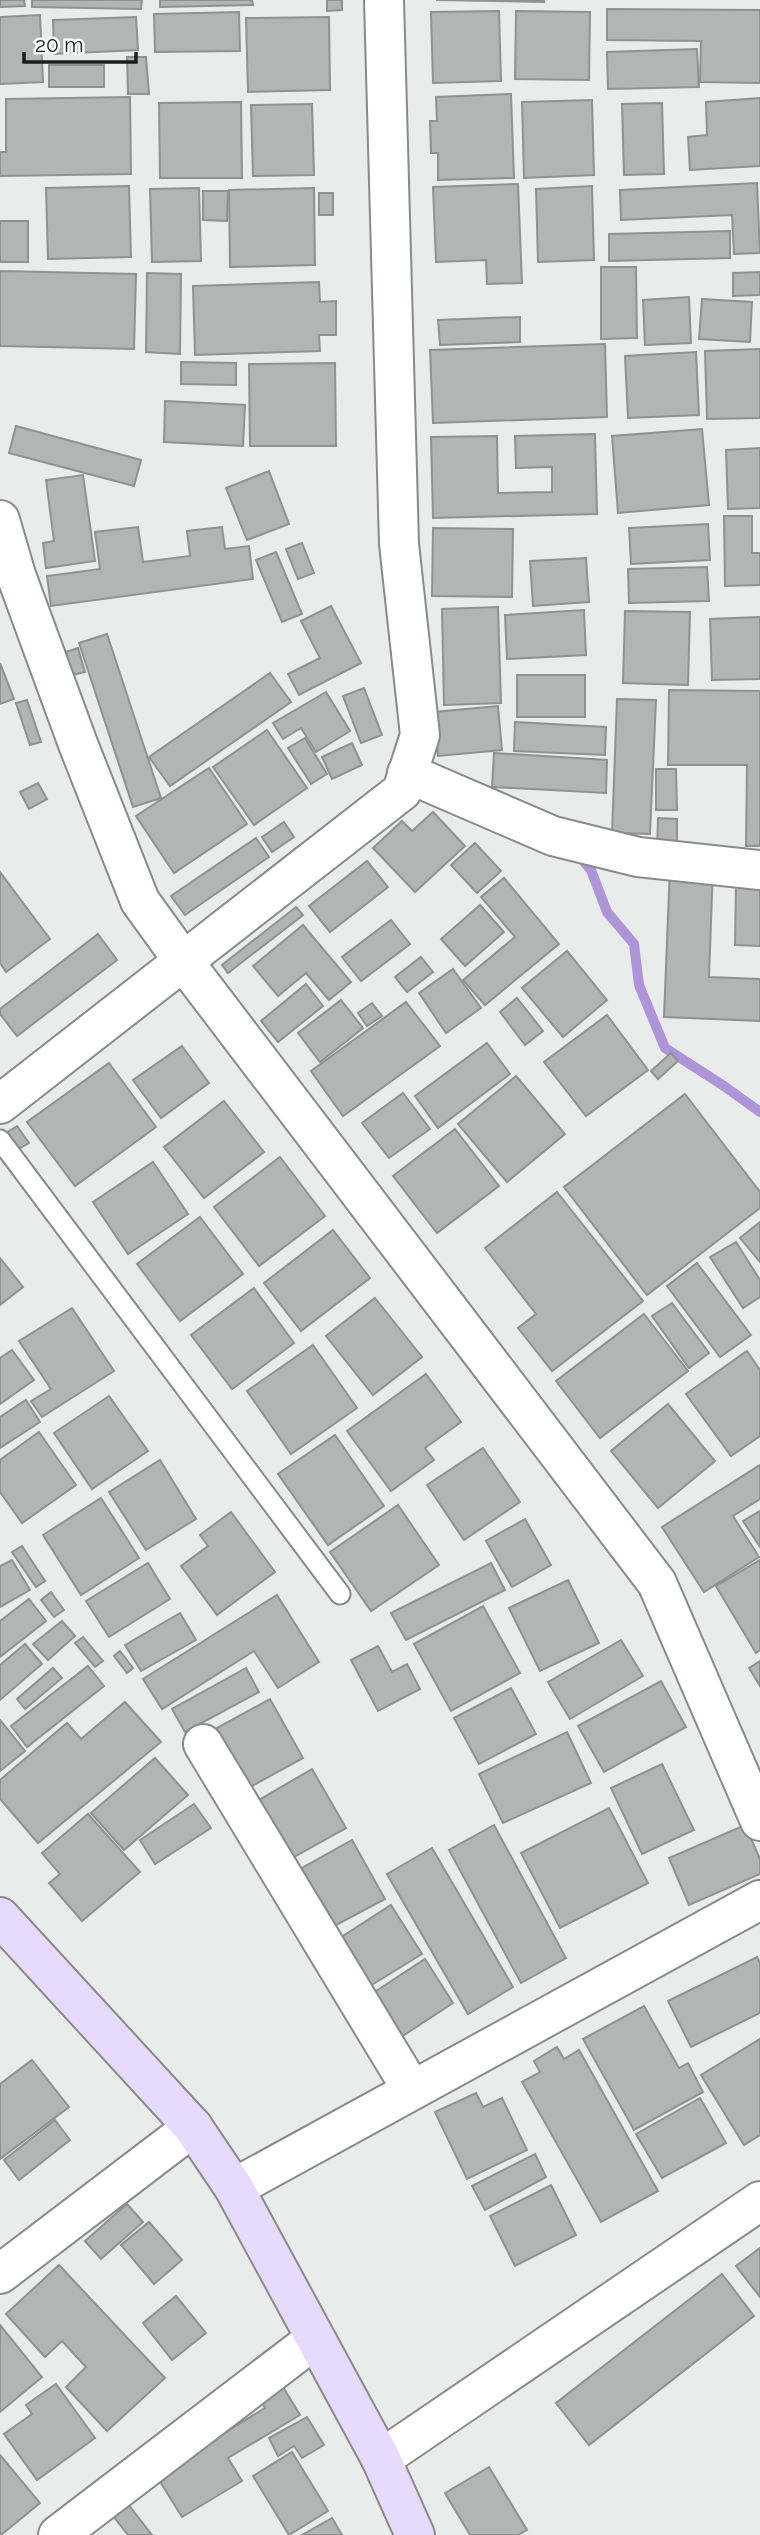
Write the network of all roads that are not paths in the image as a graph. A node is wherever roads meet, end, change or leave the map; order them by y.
1 (384, 0) edge
2 (0, 520) edge
3 (407, 773) junction
4 (760, 870) edge
5 (184, 962) junction
6 (0, 1104) edge
7 (0, 1140) edge
8 (340, 1594) dead end
9 (203, 1744) dead end
10 (760, 1821) edge
11 (760, 1900) edge
12 (0, 1917) edge
13 (412, 2090) junction
14 (193, 2127) junction
15 (234, 2188) junction
16 (760, 2202) edge
17 (0, 2274) edge
18 (316, 2339) junction
19 (381, 2459) junction
20 (58, 2535) edge
21 (415, 2535) edge

1 - 3 street
2 - 5 street
3 - 4 street
3 - 5 street
5 - 6 street
5 - 10 street
7 - 8 lane
9 - 13 street
11 - 13 street
12 - 14 street
13 - 15 street
14 - 15 street
14 - 17 street
15 - 18 street
16 - 19 street
18 - 19 street
18 - 20 street
19 - 21 street

